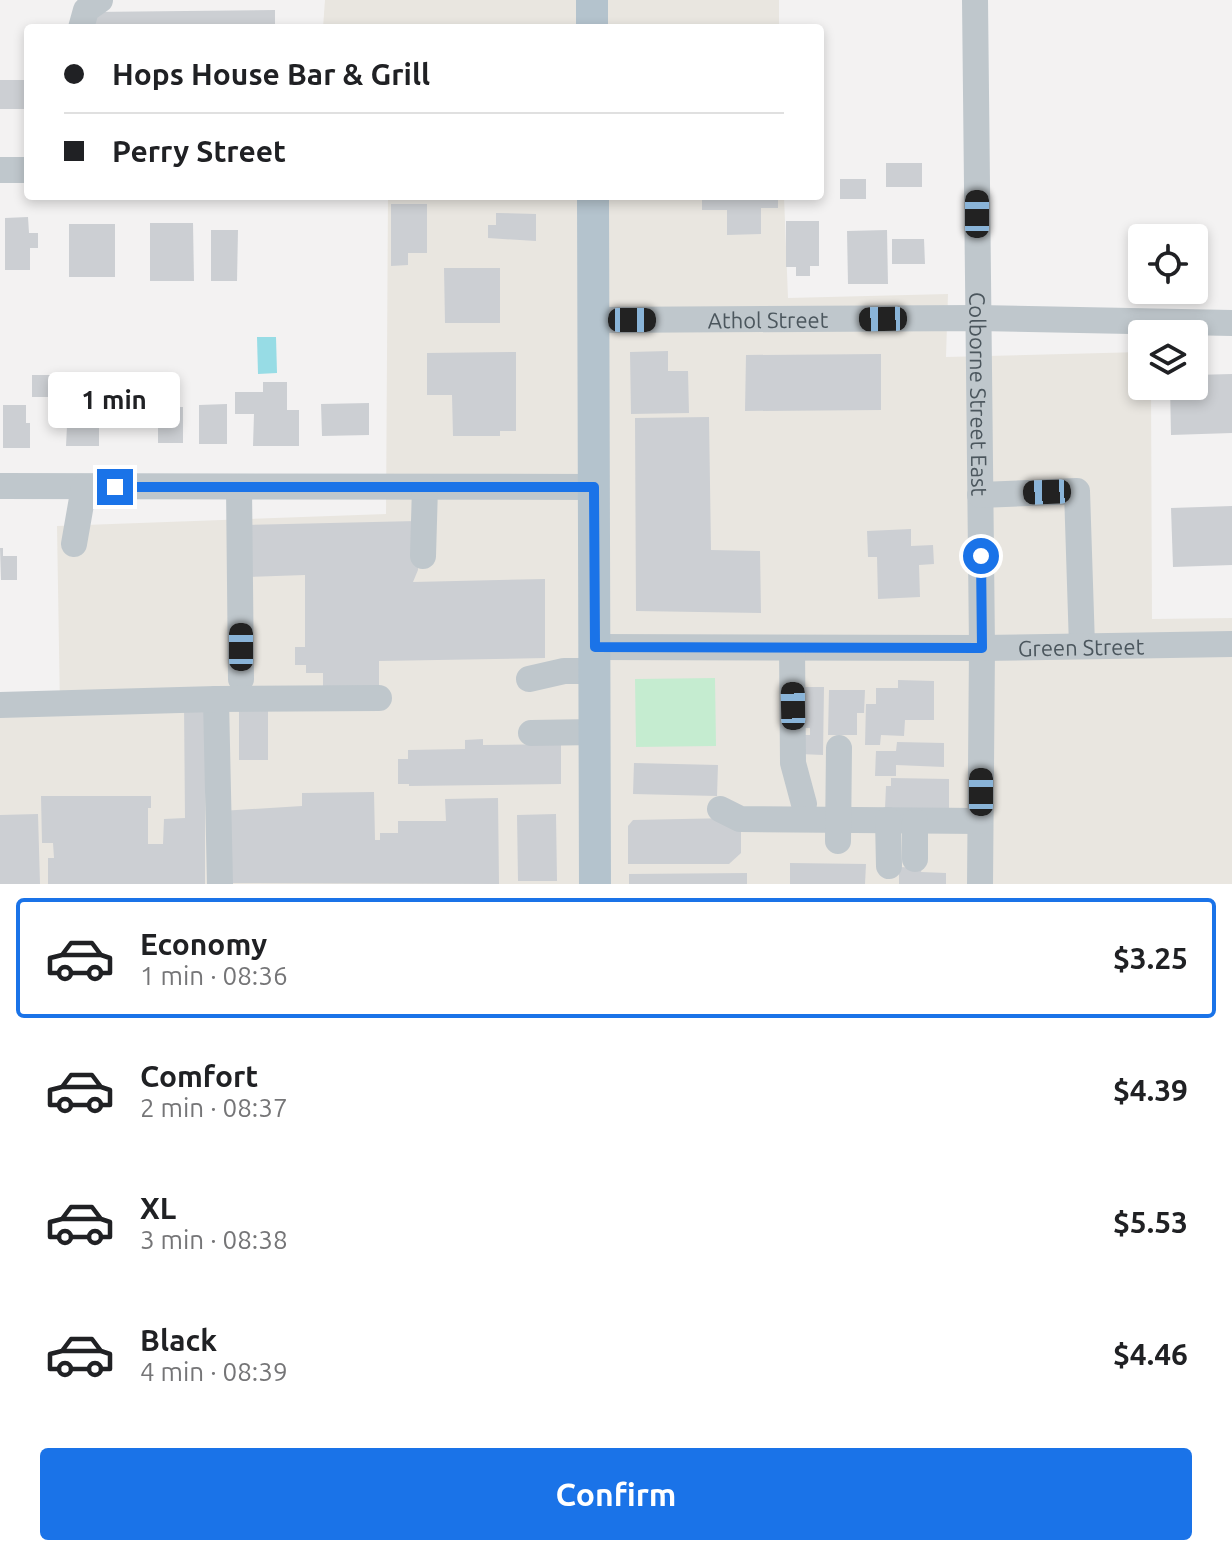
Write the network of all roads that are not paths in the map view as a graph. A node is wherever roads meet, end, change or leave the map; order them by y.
1 (100, 0) edge
2 (592, 0) edge
3 (975, 0) edge
4 (82, 24) edge
5 (592, 24) edge
6 (0, 170) edge
7 (24, 170) edge
8 (593, 200) edge
9 (978, 318) junction
10 (594, 320) junction
11 (1232, 323) edge
12 (0, 486) edge
13 (84, 487) junction
14 (239, 487) junction
15 (425, 487) junction
16 (594, 487) junction
17 (980, 495) junction
18 (74, 544) dead end
19 (423, 556) dead end
20 (1232, 644) edge
21 (1082, 646) junction
22 (792, 648) junction
23 (982, 648) junction
24 (595, 659) junction
25 (241, 679) dead end
26 (529, 679) dead end
27 (379, 698) dead end
28 (216, 699) junction
29 (0, 705) edge
30 (595, 732) junction
31 (531, 733) dead end
32 (839, 748) dead end
33 (804, 804) dead end
34 (720, 809) dead end
35 (888, 820) junction
36 (915, 821) junction
37 (980, 821) junction
38 (595, 829) junction
39 (838, 830) junction
40 (915, 859) dead end
41 (889, 866) dead end
42 (220, 884) edge
43 (579, 884) edge
44 (595, 884) edge
45 (980, 884) edge

1 - 4 street
2 - 5 main road
3 - 9 street, Colborne Street East
6 - 7 street
8 - 10 main road
9 - 10 street, Athol Street
9 - 11 street, Athol Street
9 - 17 street, Colborne Street East
10 - 16 main road
12 - 13 street
13 - 14 street
13 - 18 street
14 - 15 street
14 - 25 street
15 - 16 street
15 - 19 street
16 - 24 main road
17 - 21 street
17 - 23 street, Colborne Street East
20 - 21 street, Green Street
21 - 23 street, Green Street
22 - 23 street, Green Street
22 - 24 street, Green Street
22 - 33 street
23 - 37 street, Colborne Street East
24 - 26 street, Green Street
24 - 30 main road
27 - 28 street
28 - 29 street
28 - 42 street
30 - 31 street
30 - 38 main road
32 - 39 street
34 - 39 street
35 - 36 street
35 - 39 street
35 - 41 street
36 - 37 street
36 - 40 street
37 - 45 street, Colborne Street East
38 - 43 main road
38 - 44 main road

